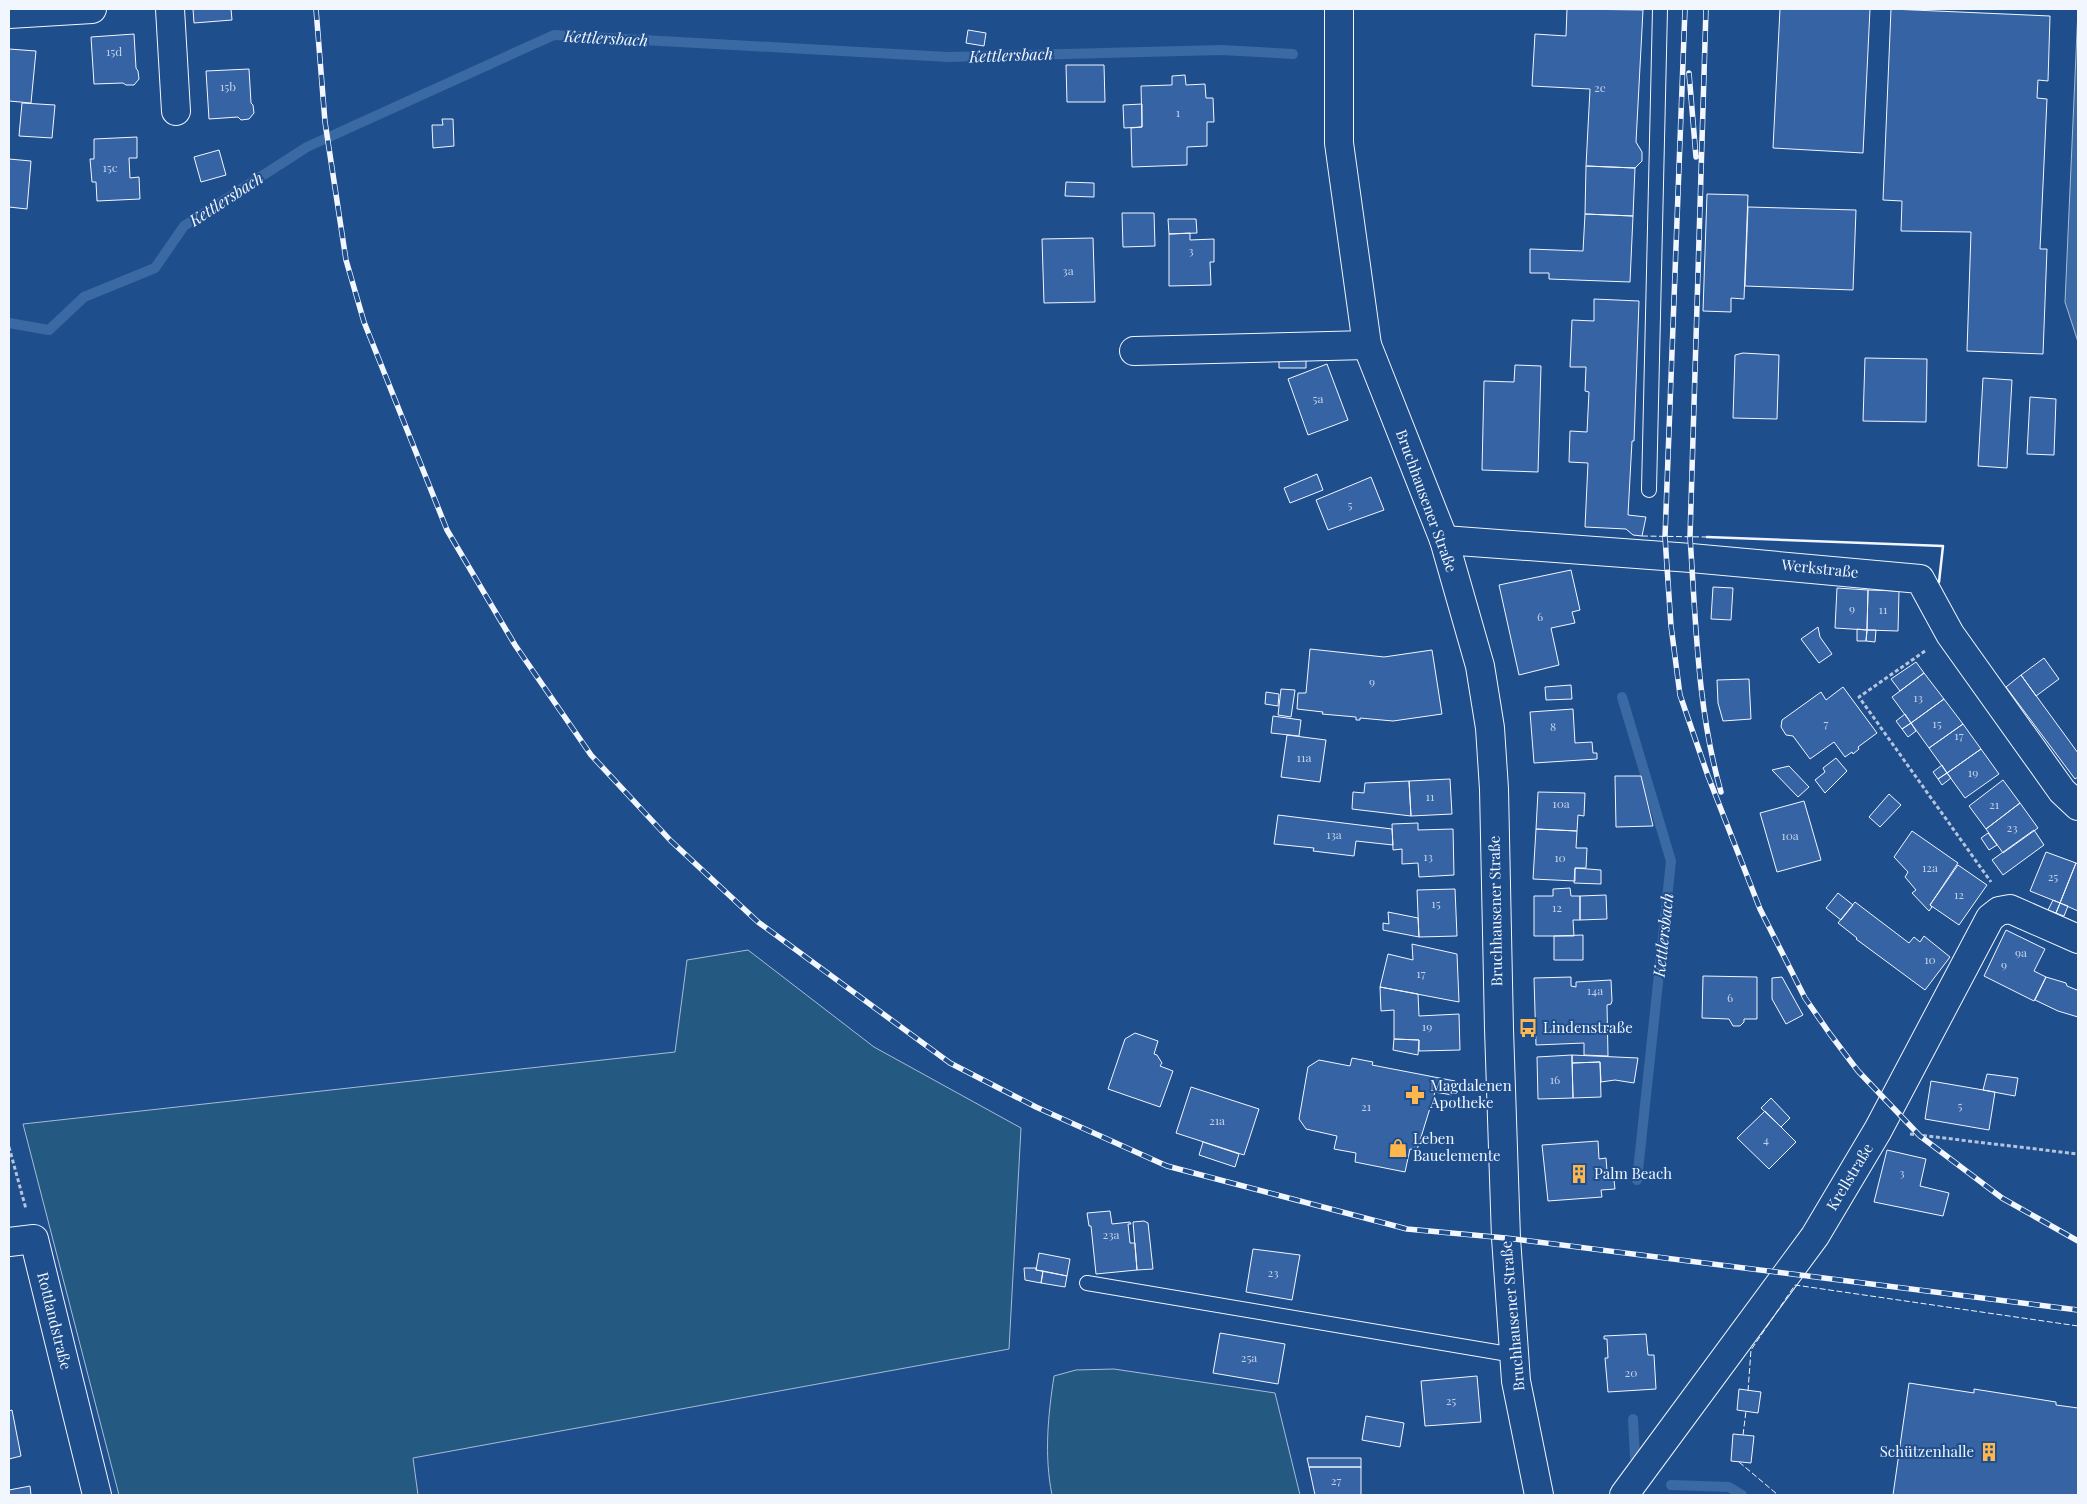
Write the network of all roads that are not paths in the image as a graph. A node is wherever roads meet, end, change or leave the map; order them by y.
1 (92, 9) edge
2 (170, 9) edge
3 (1339, 9) edge
4 (1660, 9) edge
5 (9, 14) edge
6 (176, 111) dead end
7 (1367, 345) junction
8 (1134, 351) dead end
9 (1649, 490) dead end
10 (1444, 540) junction
11 (2078, 806) edge
12 (2078, 939) edge
13 (21, 1241) edge
14 (1087, 1283) dead end
15 (1514, 1355) junction
16 (97, 1495) edge
17 (1539, 1495) edge
18 (1624, 1495) edge

1 - 5 street
2 - 6 street
3 - 7 street, Bruchhausener Straße
4 - 9 lane
7 - 8 street
7 - 10 street, Bruchhausener Straße
10 - 11 street, Werkstraße
10 - 15 street, Bruchhausener Straße
12 - 18 street, Krellstraße
13 - 16 street, Rottlandstraße
14 - 15 lane
15 - 17 street, Bruchhausener Straße

